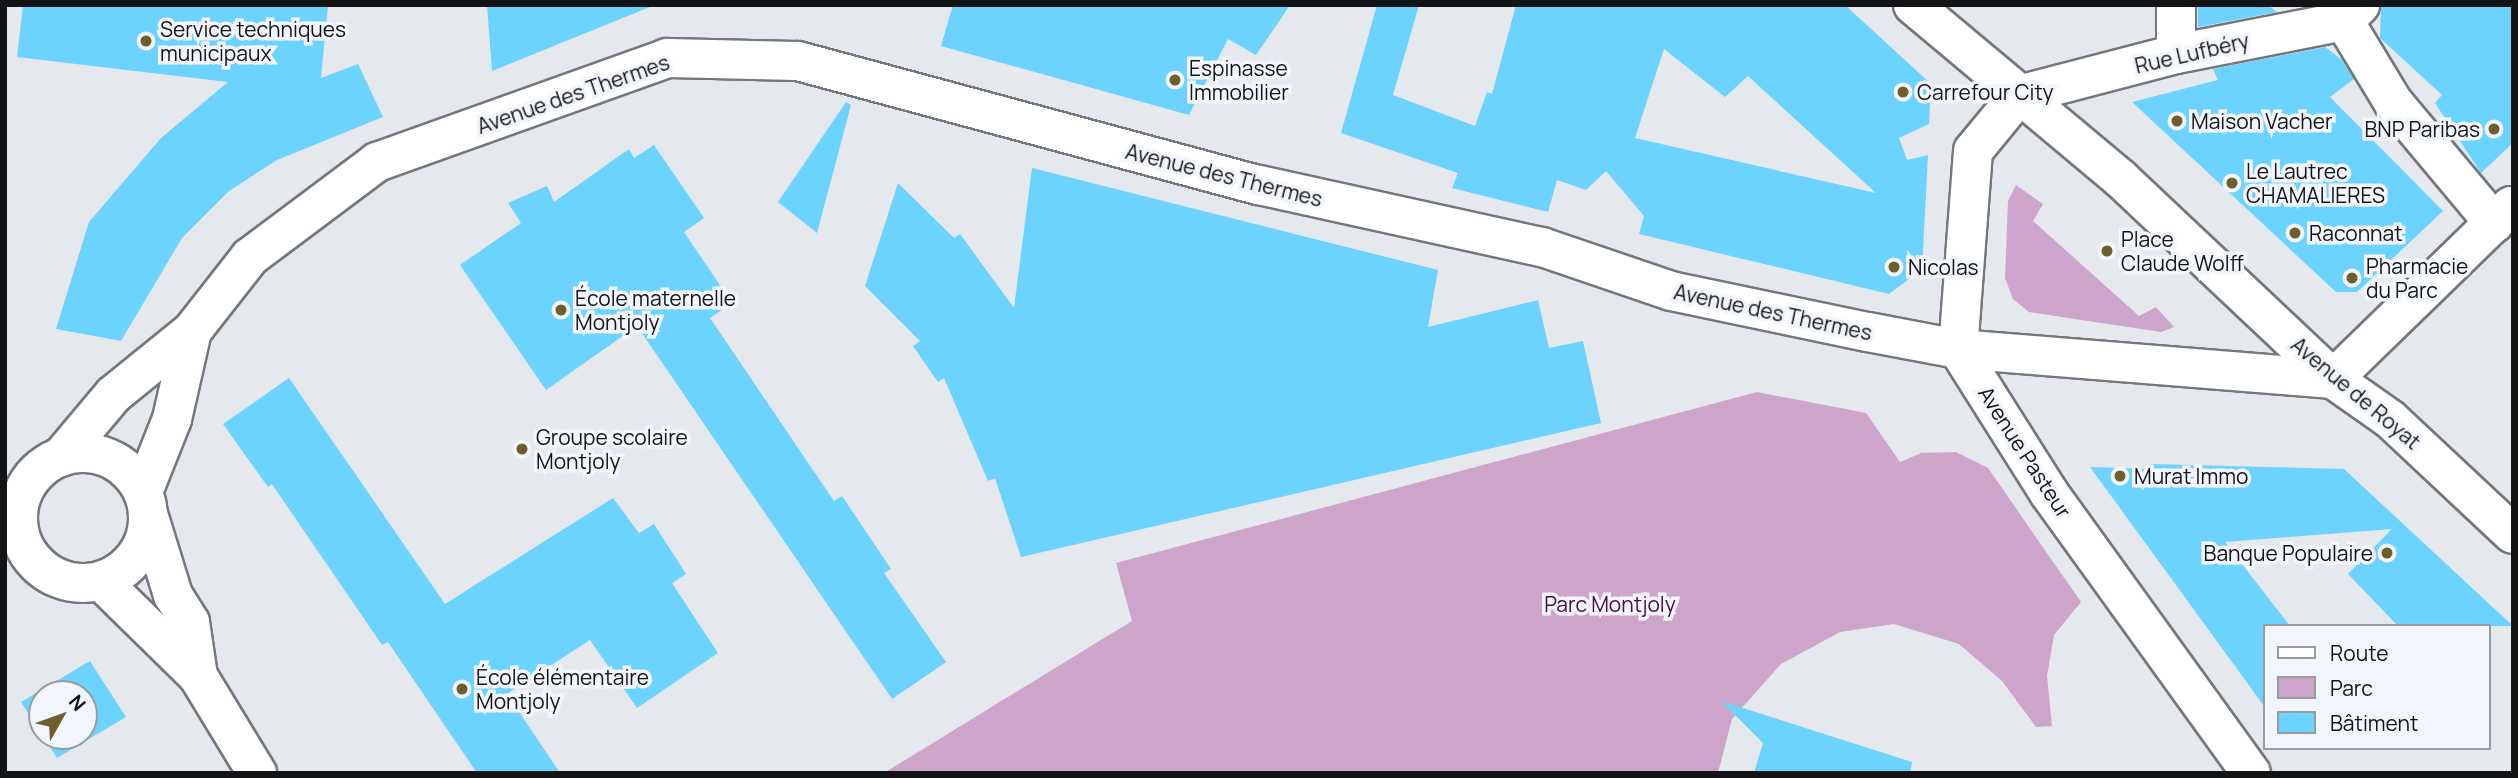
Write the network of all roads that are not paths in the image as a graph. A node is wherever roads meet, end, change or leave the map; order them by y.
1 (1913, 5) edge
2 (2176, 5) edge
3 (2352, 13) edge
4 (2176, 54) junction
5 (2019, 95) junction
6 (2503, 214) edge
7 (192, 331) junction
8 (1958, 349) junction
9 (2333, 379) junction
10 (33, 473) edge
11 (146, 505) junction
12 (2513, 534) edge
13 (17, 558) edge
14 (101, 581) junction
15 (198, 676) junction
16 (257, 773) edge
17 (2251, 773) edge

1 - 5 street, Avenue de Royat
2 - 4 street
3 - 4 street, Rue Lufbéry
3 - 6 street
4 - 5 street, Rue Lufbéry
5 - 8 street
5 - 9 street, Avenue de Royat
6 - 9 street
7 - 8 street, Avenue des Thermes
7 - 10 street, Avenue des Thermes
7 - 11 street, Avenue des Thermes
8 - 9 street, Avenue des Thermes
8 - 17 street, Avenue Pasteur
9 - 12 street, Avenue de Royat
10 - 11 street
10 - 13 street
11 - 14 street
11 - 15 street
13 - 14 street
14 - 15 street
15 - 16 street

